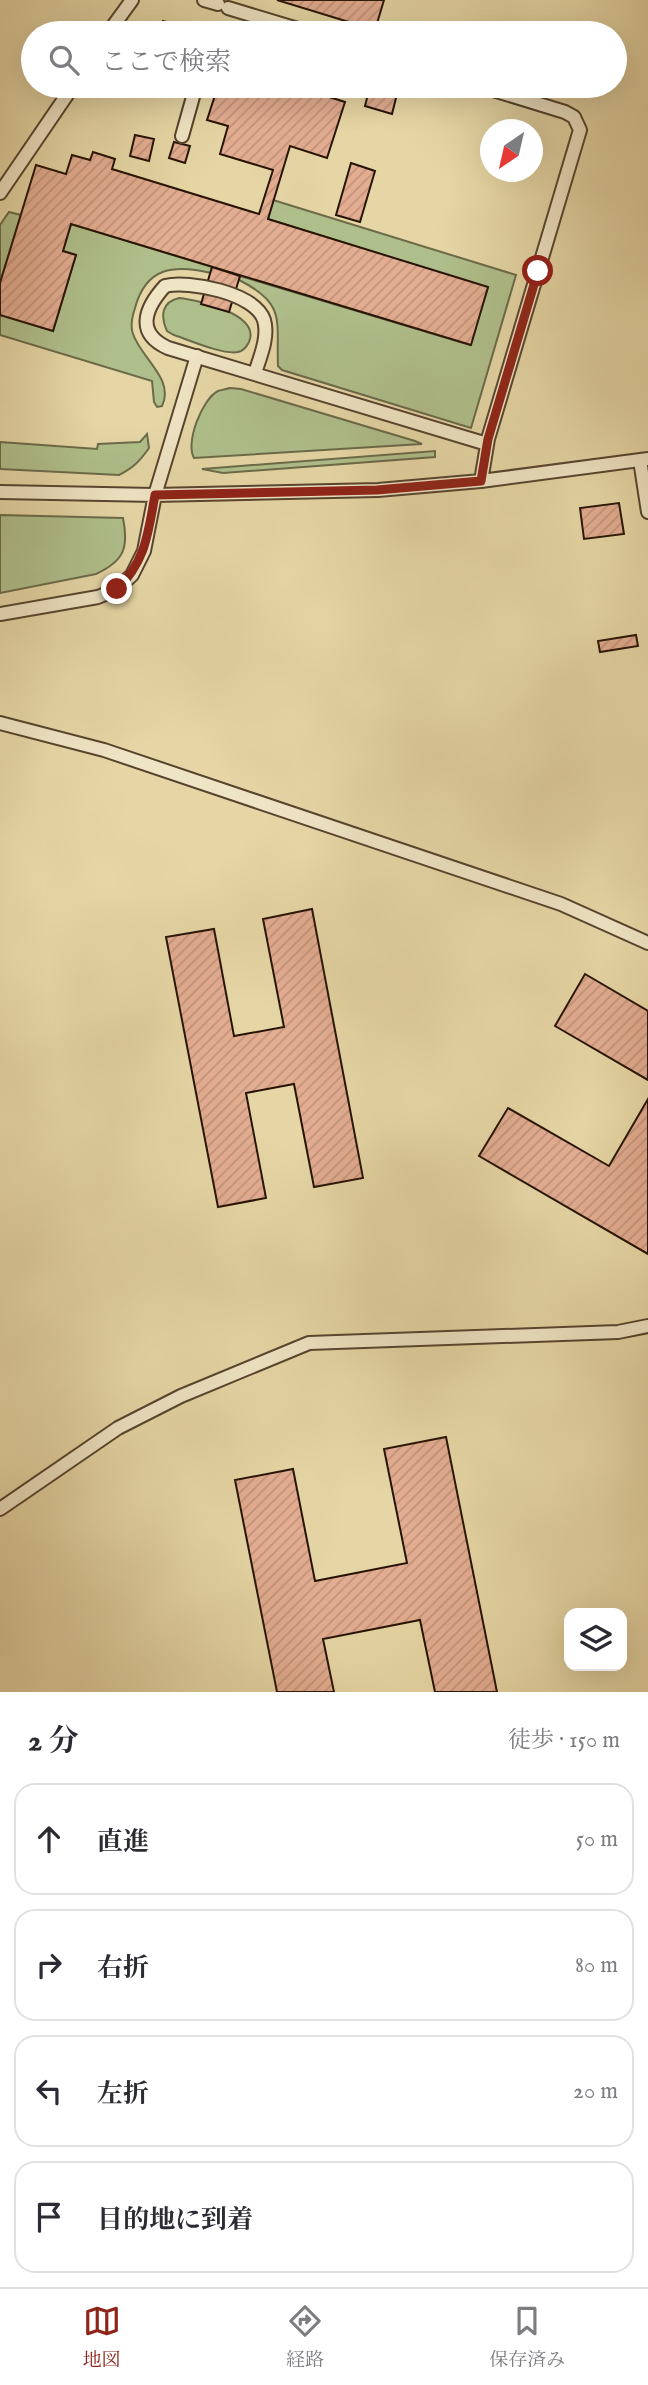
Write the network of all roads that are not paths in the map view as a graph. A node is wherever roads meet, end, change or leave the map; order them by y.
1 (132, 0) edge
2 (204, 0) edge
3 (117, 21) edge
4 (271, 21) edge
5 (65, 98) edge
6 (193, 98) edge
7 (519, 98) edge
8 (182, 135) dead end
9 (0, 193) edge
10 (197, 356) junction
11 (255, 373) junction
12 (487, 444) junction
13 (644, 459) edge
14 (481, 481) junction
15 (0, 492) edge
16 (155, 495) junction
17 (648, 512) edge
18 (0, 614) edge
19 (0, 723) edge
20 (648, 943) edge
21 (648, 1326) edge
22 (0, 1509) edge

1 - 3 lane
2 - 4 lane
5 - 9 lane
6 - 8 lane
7 - 12 lane
10 - 11 lane
10 - 11 lane
10 - 16 lane
11 - 12 lane
12 - 14 lane
13 - 14 lane
13 - 17 lane
14 - 16 lane
15 - 16 lane
16 - 18 lane
19 - 20 lane
21 - 22 lane

